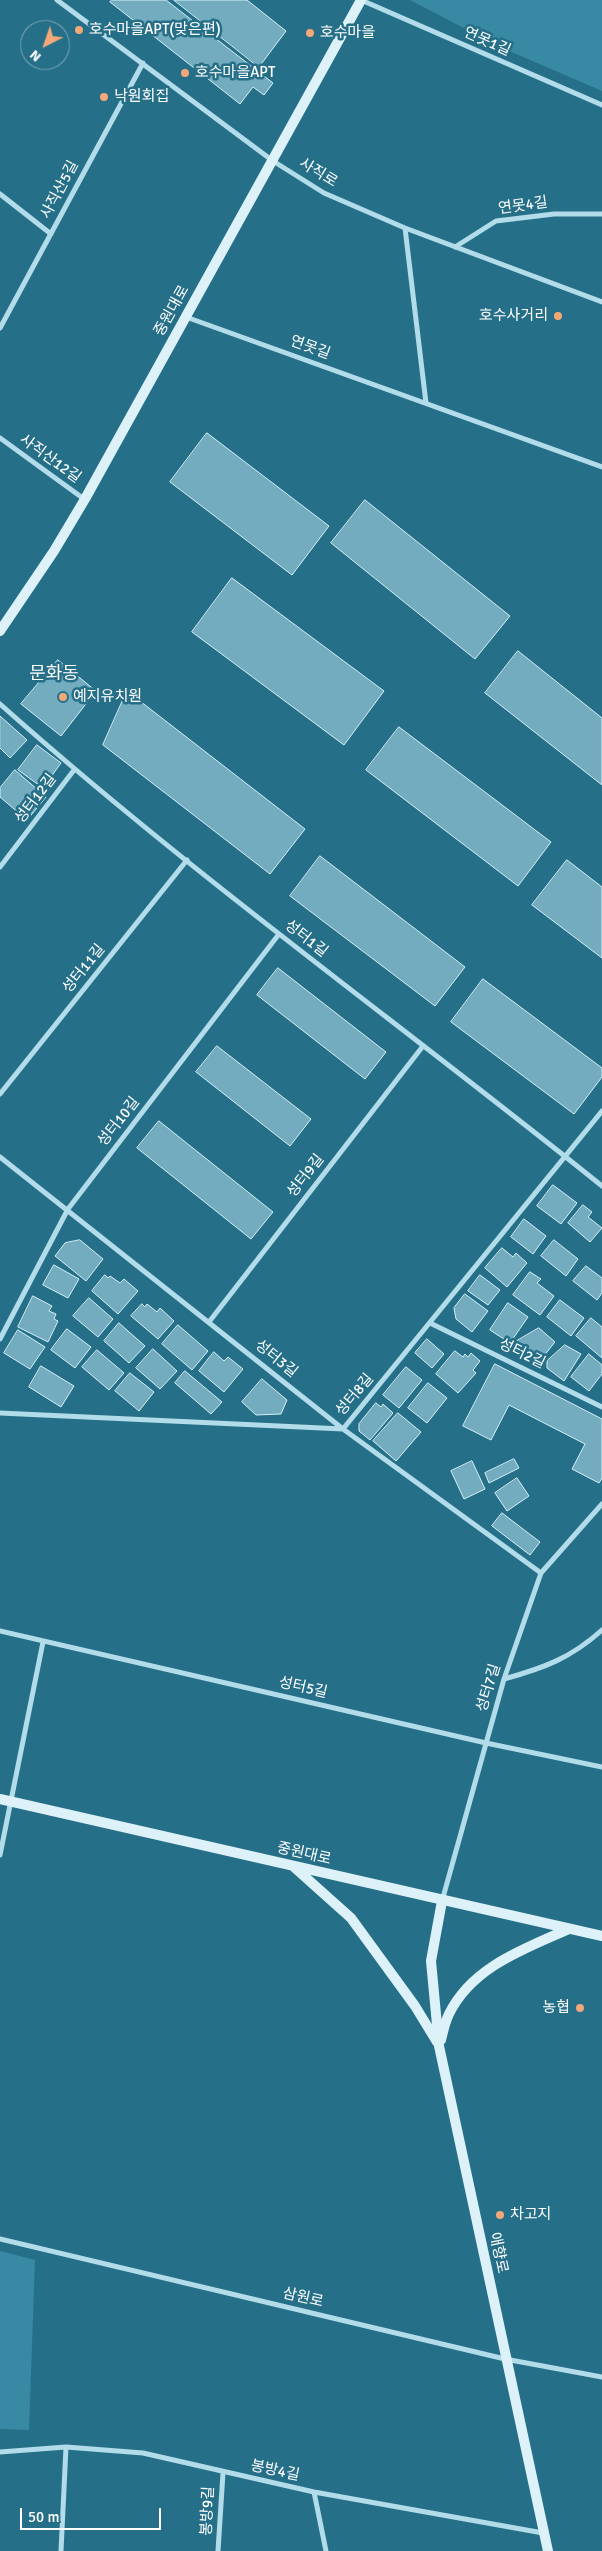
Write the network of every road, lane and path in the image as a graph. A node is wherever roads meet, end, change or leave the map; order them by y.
1 (57, 0) edge
2 (361, 0) edge
3 (143, 63) junction
4 (602, 105) edge
5 (273, 161) junction
6 (0, 194) edge
7 (602, 214) edge
8 (406, 228) junction
9 (51, 234) junction
10 (455, 247) junction
11 (602, 302) edge
12 (186, 316) junction
13 (0, 328) edge
14 (426, 403) junction
15 (0, 438) edge
16 (602, 467) edge
17 (85, 499) junction
18 (0, 631) edge
19 (0, 704) edge
20 (74, 770) junction
21 (187, 860) junction
22 (0, 867) edge
23 (279, 934) junction
24 (423, 1046) junction
25 (0, 1094) edge
26 (602, 1111) edge
27 (564, 1155) junction
28 (0, 1157) edge
29 (602, 1186) edge
30 (68, 1209) junction
31 (209, 1322) junction
32 (430, 1324) junction
33 (0, 1339) edge
34 (602, 1407) edge
35 (0, 1413) edge
36 (343, 1429) junction
37 (602, 1504) edge
38 (541, 1573) junction
39 (602, 1630) edge
40 (0, 1631) edge
41 (43, 1642) junction
42 (504, 1678) junction
43 (486, 1742) junction
44 (602, 1766) edge
45 (0, 1799) edge
46 (11, 1802) junction
47 (0, 1855) edge
48 (293, 1867) junction
49 (442, 1901) junction
50 (570, 1929) junction
51 (602, 1936) edge
52 (439, 2046) junction
53 (0, 2239) edge
54 (505, 2359) junction
55 (602, 2377) edge
56 (66, 2447) junction
57 (0, 2452) edge
58 (223, 2473) junction
59 (314, 2492) junction
60 (544, 2533) junction
61 (61, 2551) edge
62 (218, 2551) edge
63 (326, 2551) edge
64 (548, 2551) edge

1 - 3 street, 사직로
2 - 4 street, 연못1길
2 - 5 street, 중원대로
3 - 5 street, 사직로
3 - 9 street, 사직산5길
5 - 8 street, 사직로
5 - 12 street, 중원대로
6 - 9 street
7 - 10 street, 연못4길
8 - 10 street, 사직로
8 - 14 street
9 - 13 street, 사직산5길
10 - 11 street, 사직로
12 - 14 street, 연못길
12 - 17 street, 중원대로
14 - 16 street, 연못길
15 - 17 street, 사직산12길
17 - 18 street, 중원대로
19 - 20 street, 성터1길
20 - 21 street, 성터1길
20 - 22 street, 성터12길
21 - 23 street, 성터1길
21 - 25 street, 성터11길
23 - 24 street, 성터1길
23 - 30 street, 성터10길
24 - 27 street, 성터1길
24 - 31 street, 성터9길
26 - 27 street, 성터8길
27 - 29 street, 성터1길
27 - 32 street, 성터8길
28 - 30 street, 성터3길
30 - 31 street, 성터3길
30 - 33 street, 성터10길
31 - 36 street, 성터3길
32 - 34 street, 성터2길
32 - 36 street, 성터8길
35 - 36 street, 성터8길
36 - 38 street, 성터3길
37 - 38 street, 성터7길
38 - 42 street, 성터7길
39 - 42 street
40 - 41 street, 성터5길
41 - 43 street, 성터5길
41 - 46 street
42 - 43 street, 성터7길
43 - 44 street, 성터5길
43 - 49 street, 성터7길
45 - 46 street, 중원대로
46 - 47 street
46 - 48 street, 중원대로
48 - 49 street, 중원대로
48 - 52 street
49 - 50 street, 중원대로
49 - 52 street, 애향로
50 - 51 street, 중원대로
50 - 52 street
52 - 54 street, 애향로
53 - 54 street, 삼원로
54 - 55 street, 삼원로
54 - 60 street, 애향로
56 - 57 street, 봉방4길
56 - 58 street, 봉방4길
56 - 61 street
58 - 59 street, 봉방4길
58 - 62 street, 봉방9길
59 - 60 street, 봉방4길
59 - 63 street
60 - 64 street, 애향로

